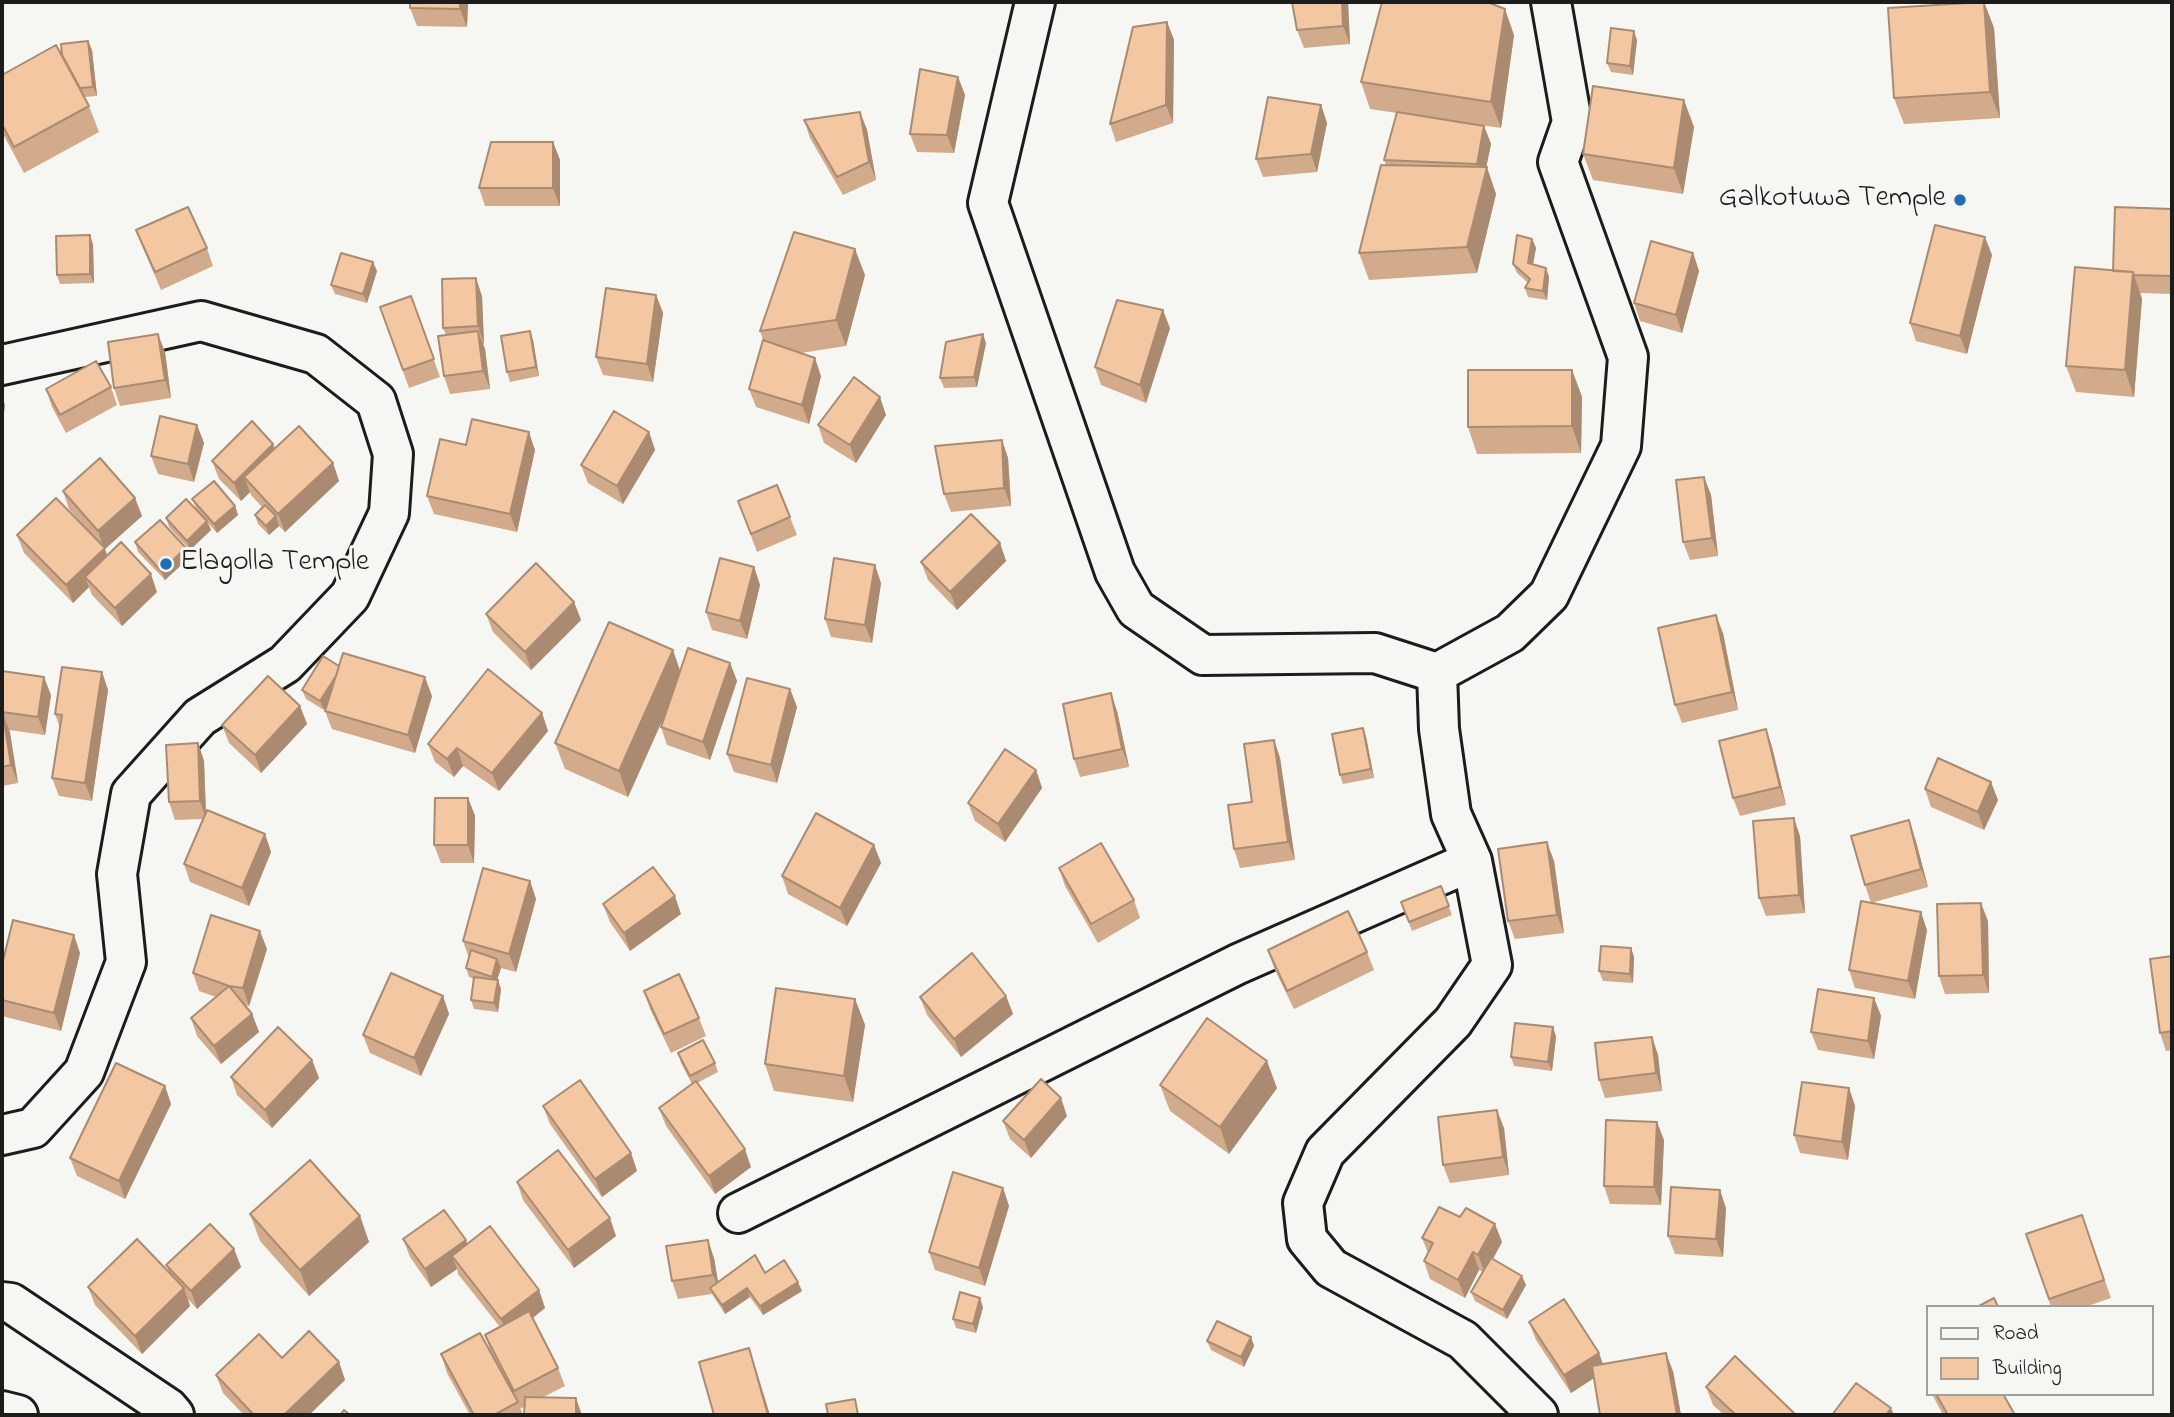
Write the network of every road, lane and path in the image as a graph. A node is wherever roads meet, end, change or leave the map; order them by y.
1 (1035, 2) edge
2 (1551, 2) edge
3 (2, 365) edge
4 (1437, 673) junction
5 (1472, 861) junction
6 (2, 1135) edge
7 (738, 1213) dead end
8 (2, 1302) edge
9 (2, 1410) edge
10 (18, 1415) edge
11 (174, 1415) edge
12 (1538, 1415) edge

1 - 4 street
2 - 4 street
3 - 6 street
4 - 5 street
5 - 7 street
5 - 12 street
8 - 11 street
9 - 10 street

